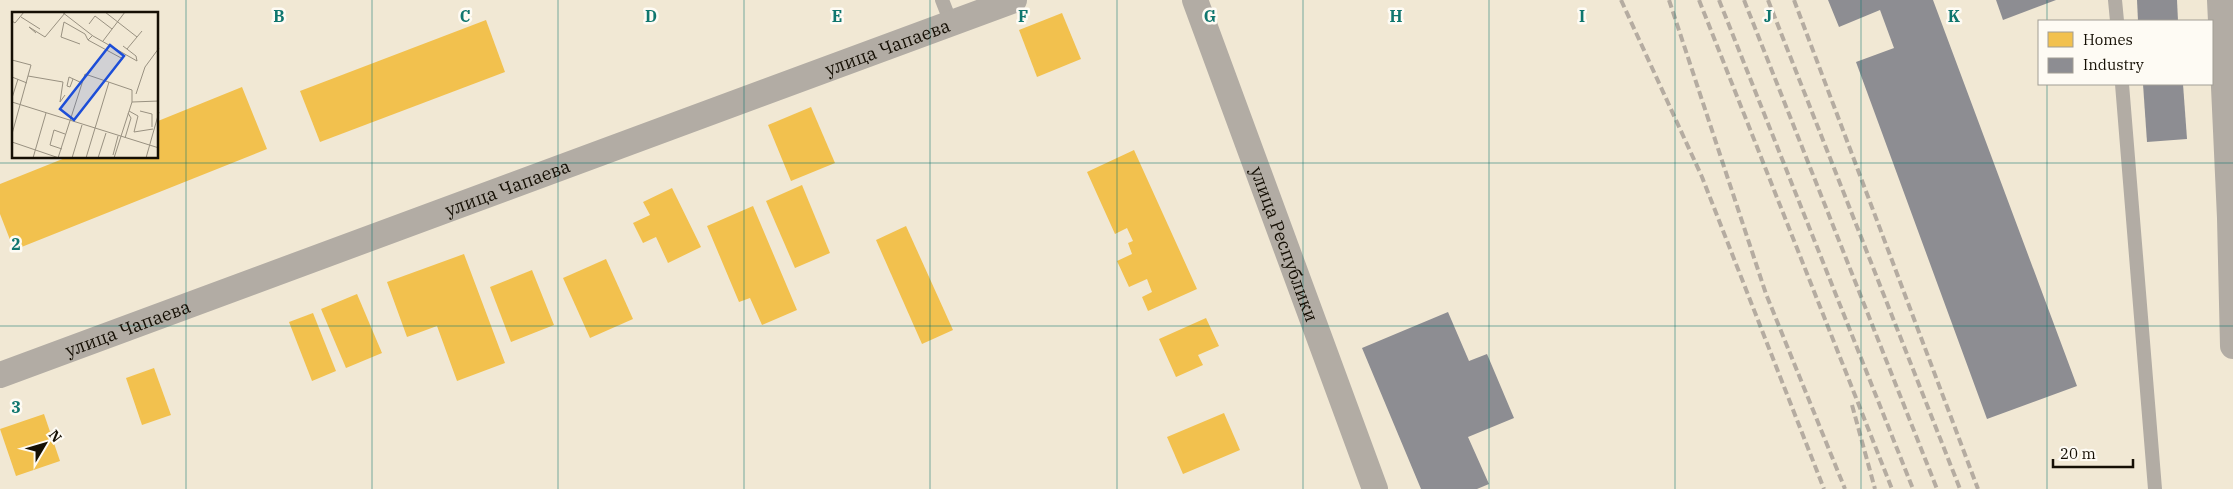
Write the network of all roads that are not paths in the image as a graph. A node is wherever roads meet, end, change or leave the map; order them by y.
1 (1014, 0) edge
2 (1195, 0) edge
3 (2115, 0) edge
4 (2220, 0) edge
5 (946, 12) edge
6 (2117, 20) edge
7 (2122, 85) edge
8 (2233, 346) edge
9 (0, 375) edge
10 (1375, 489) edge
11 (2155, 489) edge

1 - 5 street, улица Чапаева
2 - 10 street, улица Республики
3 - 6 lane
4 - 8 street
5 - 9 street, улица Чапаева
7 - 11 lane

